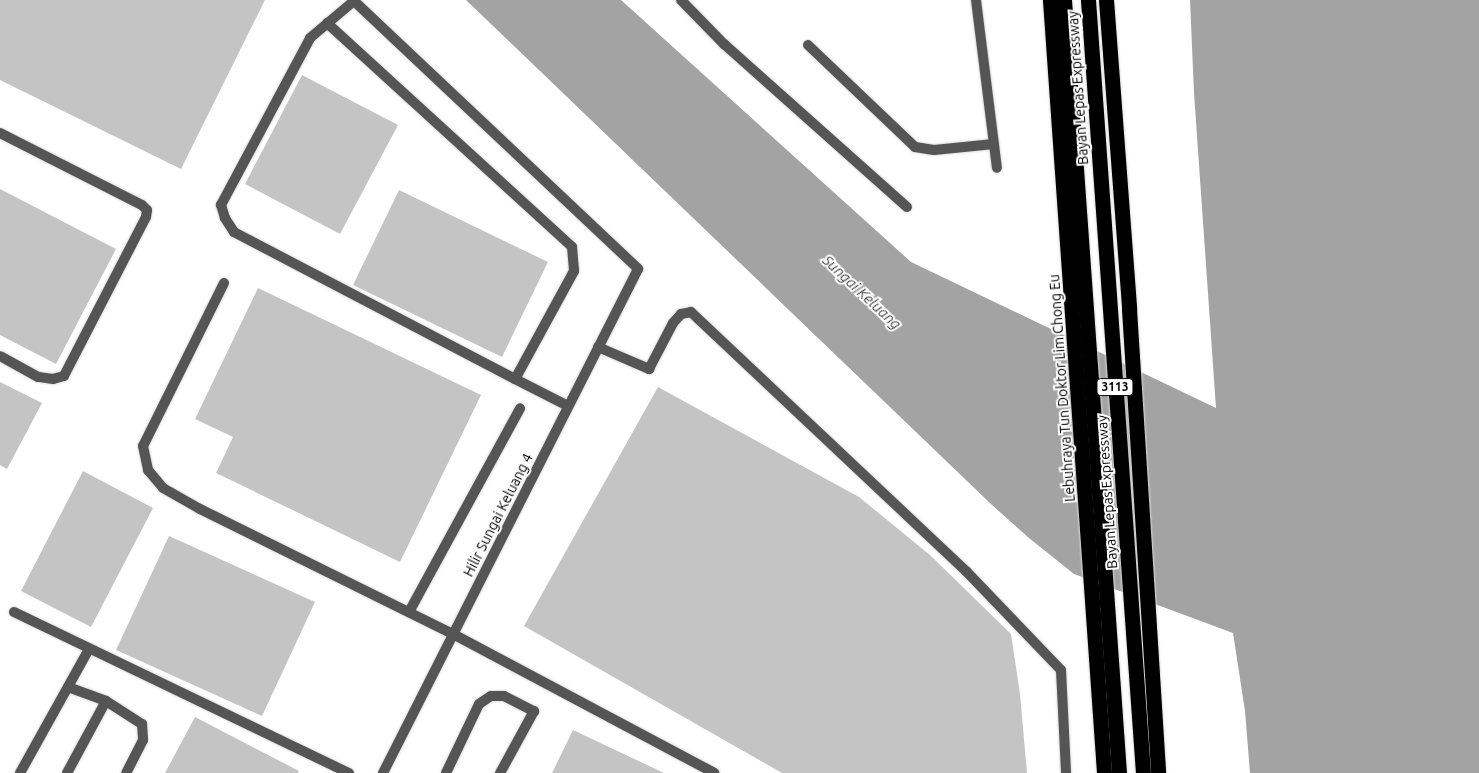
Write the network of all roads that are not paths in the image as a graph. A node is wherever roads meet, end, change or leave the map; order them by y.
1 (681, 0) edge
2 (976, 0) edge
3 (1050, 0) edge
4 (1064, 0) edge
5 (1088, 0) edge
6 (1106, 0) edge
7 (354, 1) edge
8 (327, 23) junction
9 (808, 45) dead end
10 (0, 133) edge
11 (994, 144) junction
12 (997, 168) dead end
13 (907, 207) dead end
14 (224, 283) dead end
15 (598, 348) junction
16 (0, 356) edge
17 (515, 379) junction
18 (568, 406) junction
19 (520, 408) dead end
20 (14, 612) dead end
21 (409, 612) junction
22 (453, 634) junction
23 (89, 649) junction
24 (68, 687) junction
25 (106, 701) junction
26 (1158, 767) edge
27 (1104, 769) edge
28 (20, 773) edge
29 (67, 773) edge
30 (126, 773) edge
31 (349, 773) edge
32 (383, 773) edge
33 (446, 773) edge
34 (500, 773) edge
35 (714, 773) edge
36 (1066, 773) edge
37 (1119, 773) edge
38 (1143, 773) edge

1 - 13 street
2 - 11 street
3 - 27 highway, Lebuhraya Tun Doktor Lim Chong Eu / 3113
4 - 37 highway, Bayan Lepas Expressway / 3113
5 - 38 highway, Bayan Lepas Expressway / 3113
6 - 26 highway, 3113
7 - 8 street
7 - 15 street, Hilir Sungai Keluang 4
8 - 17 street
8 - 17 street
9 - 11 street
10 - 16 street
11 - 12 street
14 - 21 street
15 - 18 street, Hilir Sungai Keluang 4
15 - 36 street
17 - 18 street
18 - 22 street, Hilir Sungai Keluang 4
19 - 21 street
20 - 23 street
21 - 22 street
22 - 32 street, Hilir Sungai Keluang 4
22 - 35 street
23 - 24 street
23 - 31 street
24 - 25 street
24 - 28 street
25 - 29 street
25 - 30 street
33 - 34 street

